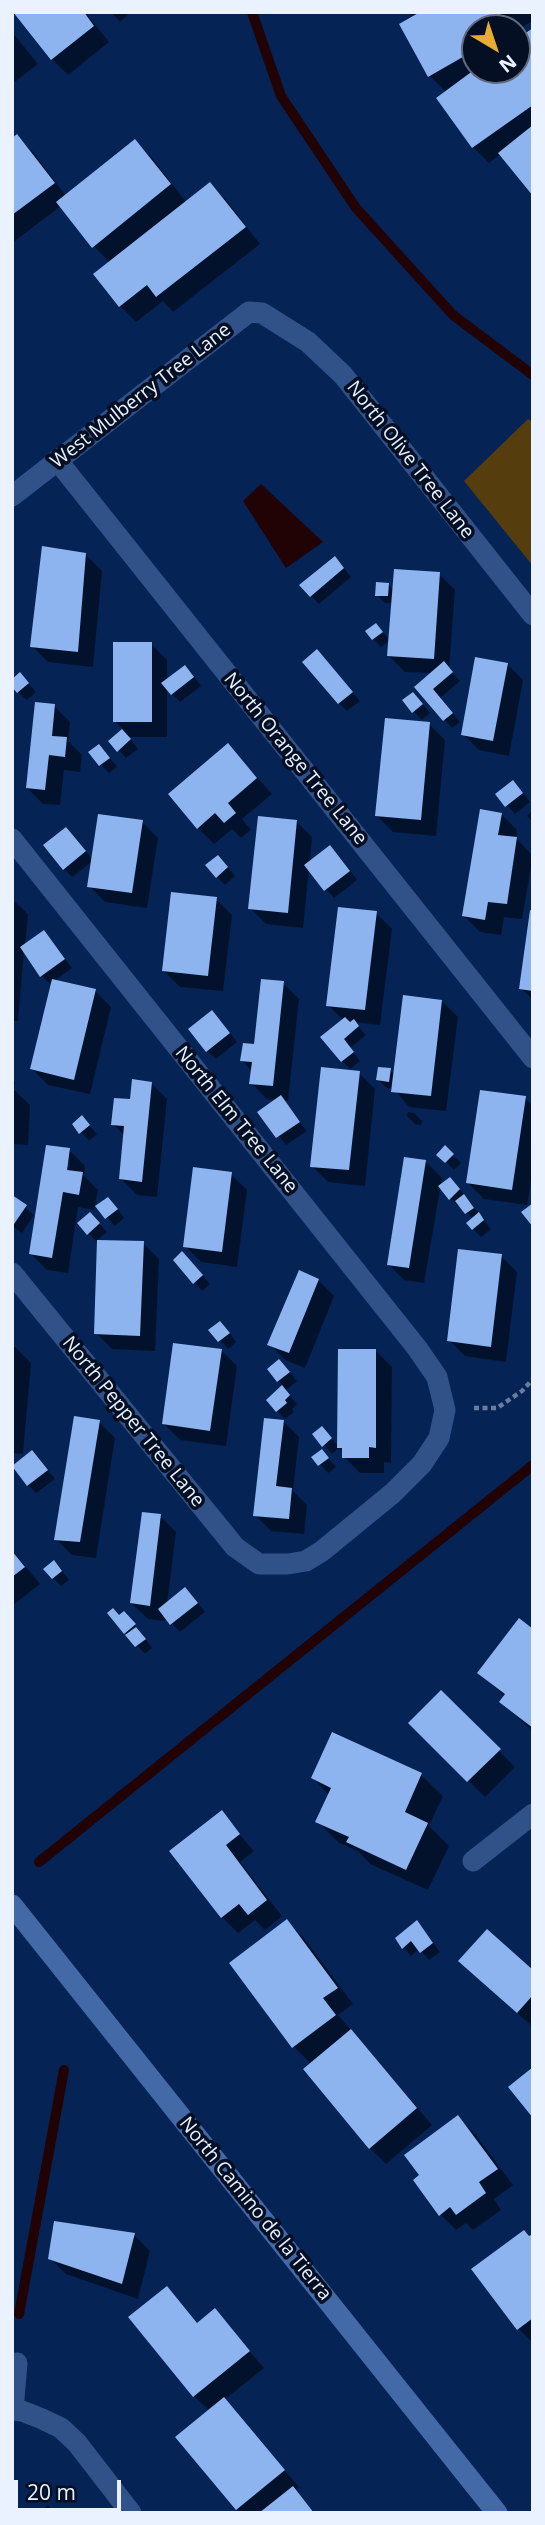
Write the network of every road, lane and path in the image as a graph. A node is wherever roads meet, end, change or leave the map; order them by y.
1 (272, 321) joint
2 (57, 460) junction
3 (12, 496) edge
4 (533, 615) edge
5 (12, 839) edge
6 (533, 1058) edge
7 (12, 1273) edge
8 (533, 1378) edge
9 (445, 1410) junction
10 (533, 1814) edge
11 (473, 1861) dead end
12 (12, 1905) edge
13 (17, 2363) dead end
14 (13, 2410) edge
15 (131, 2513) edge
16 (497, 2513) edge

1 - 2 street, West Mulberry Tree Lane
1 - 4 street, North Olive Tree Lane
2 - 3 street, West Mulberry Tree Lane
2 - 6 street, North Orange Tree Lane
5 - 9 street, North Elm Tree Lane
7 - 9 street, North Pepper Tree Lane
8 - 9 path
10 - 11 street
12 - 16 street, North Camino de la Tierra
13 - 14 street
14 - 15 street

